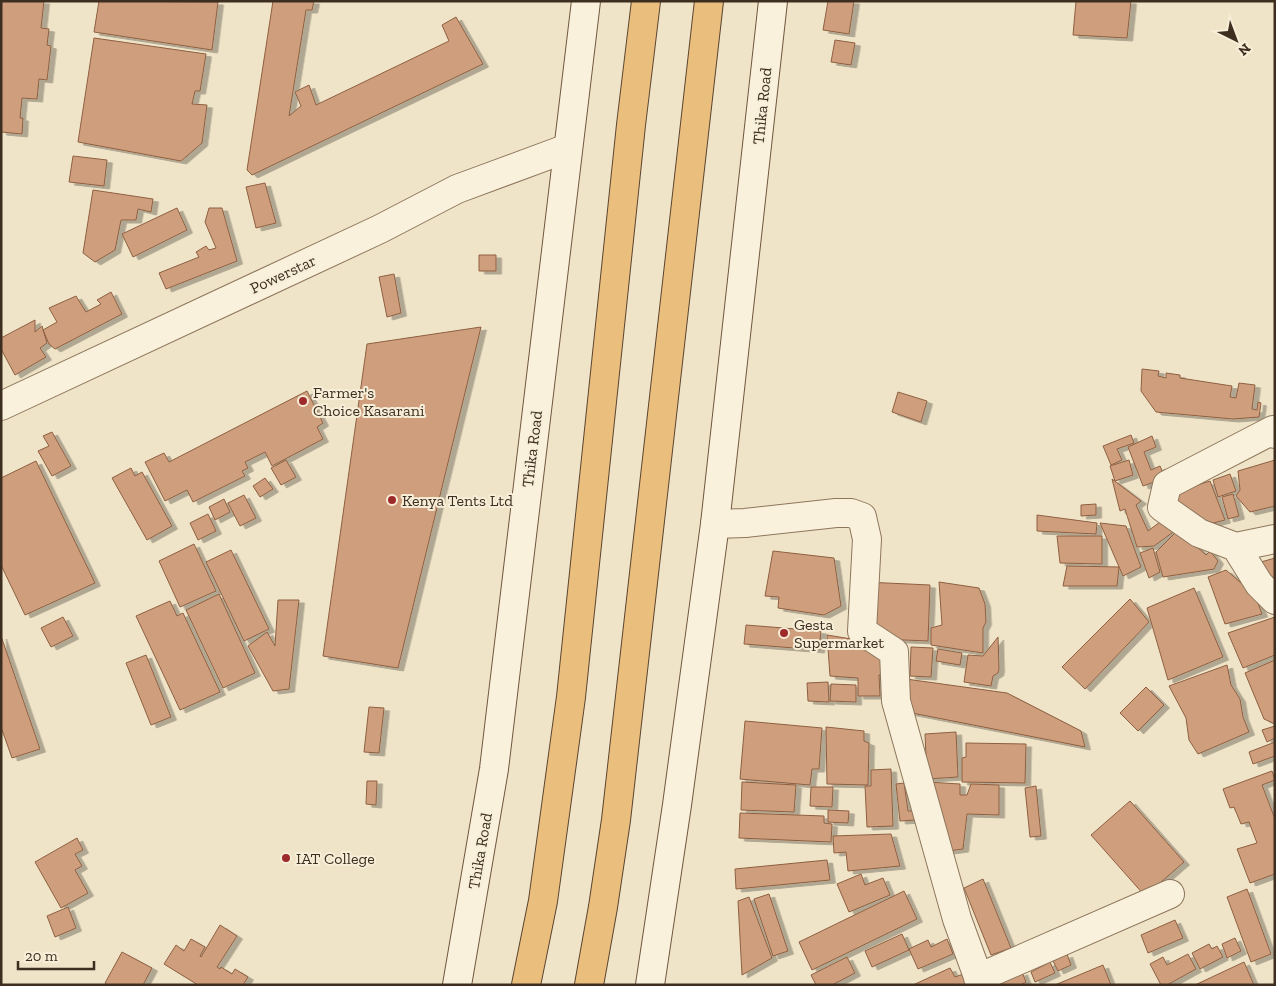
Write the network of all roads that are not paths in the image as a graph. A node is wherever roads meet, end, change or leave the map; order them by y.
1 (586, 1) edge
2 (646, 1) edge
3 (708, 1) edge
4 (774, 1) edge
5 (568, 148) junction
6 (1, 406) edge
7 (1275, 434) edge
8 (715, 524) junction
9 (1275, 539) edge
10 (1236, 547) junction
11 (1275, 600) edge
12 (1170, 894) dead end
13 (980, 981) edge
14 (457, 985) edge
15 (526, 985) edge
16 (589, 985) edge
17 (650, 985) edge

1 - 5 main road, Thika Road
2 - 15 highway
3 - 16 highway
4 - 8 main road, Thika Road
5 - 6 main road, Powerstar
5 - 14 main road, Thika Road
7 - 10 main road
8 - 13 main road
8 - 17 main road, Thika Road
9 - 10 main road
10 - 11 main road
12 - 13 main road

